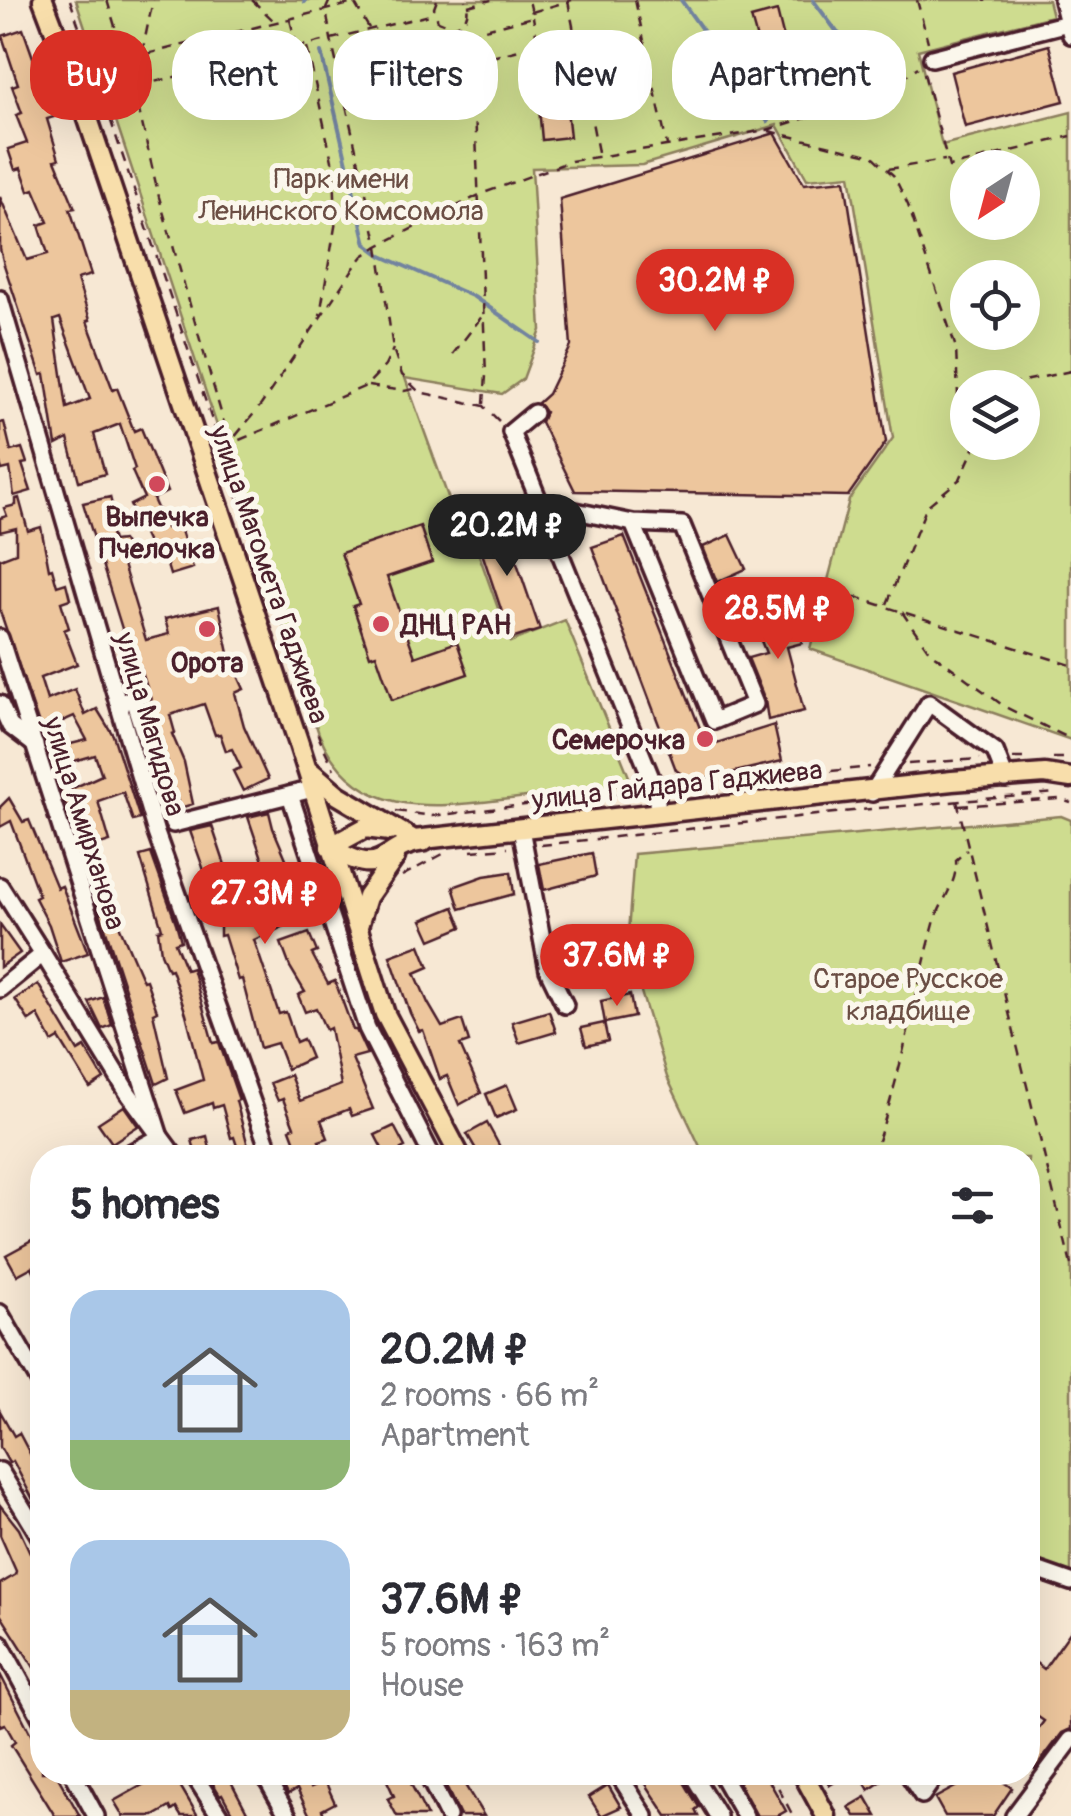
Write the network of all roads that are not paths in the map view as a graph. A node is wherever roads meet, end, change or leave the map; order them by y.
1 (44, 0) edge
2 (53, 0) edge
3 (1062, 0) edge
4 (1069, 29) edge
5 (932, 58) road end
6 (0, 299) edge
7 (534, 413) dead end
8 (538, 504) junction
9 (634, 523) junction
10 (0, 638) edge
11 (118, 702) junction
12 (0, 704) edge
13 (35, 745) junction
14 (1005, 778) junction
15 (1071, 779) edge
16 (311, 780) junction
17 (873, 791) junction
18 (290, 796) junction
19 (658, 813) junction
20 (396, 832) junction
21 (523, 836) junction
22 (332, 847) junction
23 (407, 847) junction
24 (0, 886) edge
25 (358, 926) junction
26 (43, 954) junction
27 (0, 989) edge
28 (565, 1006) dead end
29 (160, 1137) junction
30 (145, 1145) edge
31 (166, 1145) edge
32 (267, 1145) edge
33 (426, 1145) edge
34 (455, 1145) edge
35 (455, 1145) edge
36 (0, 1313) edge
37 (30, 1365) edge
38 (0, 1471) edge
39 (30, 1520) edge
40 (1040, 1571) edge
41 (1071, 1582) edge
42 (0, 1643) edge
43 (30, 1698) edge
44 (1071, 1740) edge
45 (1040, 1776) edge
46 (1043, 1778) junction
47 (1040, 1782) edge
48 (79, 1785) edge
49 (200, 1785) edge
50 (271, 1785) edge
51 (432, 1785) edge
52 (625, 1785) edge
53 (698, 1785) edge
54 (727, 1785) edge
55 (807, 1785) edge
56 (1038, 1785) edge
57 (96, 1816) edge
58 (220, 1816) edge
59 (288, 1816) edge
60 (448, 1816) edge
61 (645, 1816) edge
62 (718, 1816) edge
63 (745, 1816) edge
64 (824, 1816) edge
65 (1014, 1816) edge

1 - 16 main road, улица Магомета Гаджиева
2 - 16 main road, улица Магомета Гаджиева
3 - 4 street
4 - 5 street
6 - 11 street, улица Магидова
7 - 8 street
8 - 9 street
8 - 19 street
9 - 9 street
10 - 13 street, улица Амирханова
11 - 18 street
11 - 32 street, улица Магидова
12 - 13 street
13 - 29 street, улица Амирханова
14 - 15 main road, улица Гайдара Гаджиева
14 - 17 main road, улица Гайдара Гаджиева
14 - 17 street
16 - 18 street
16 - 20 main road, улица Гайдара Гаджиева
16 - 22 main road, улица Магомета Гаджиева
17 - 19 main road, улица Гайдара Гаджиева
17 - 21 main road, улица Гайдара Гаджиева
18 - 33 street
19 - 21 main road, улица Гайдара Гаджиева
20 - 21 main road, улица Гайдара Гаджиева
20 - 22 main road
21 - 23 main road, улица Гайдара Гаджиева
21 - 28 street
22 - 23 main road, улица Гайдара Гаджиева
22 - 25 main road, улица Магомета Гаджиева
22 - 34 main road, улица Магомета Гаджиева
23 - 25 main road
24 - 26 street
25 - 35 main road, улица Магомета Гаджиева
26 - 27 street
26 - 29 street
29 - 30 street
29 - 31 street
36 - 37 street
38 - 39 street
40 - 41 street
42 - 43 street
44 - 46 street
45 - 46 street
46 - 47 street
48 - 57 street
49 - 58 street
50 - 59 street
51 - 60 street
52 - 61 street
53 - 62 street
54 - 63 street
55 - 64 main road
56 - 65 street

